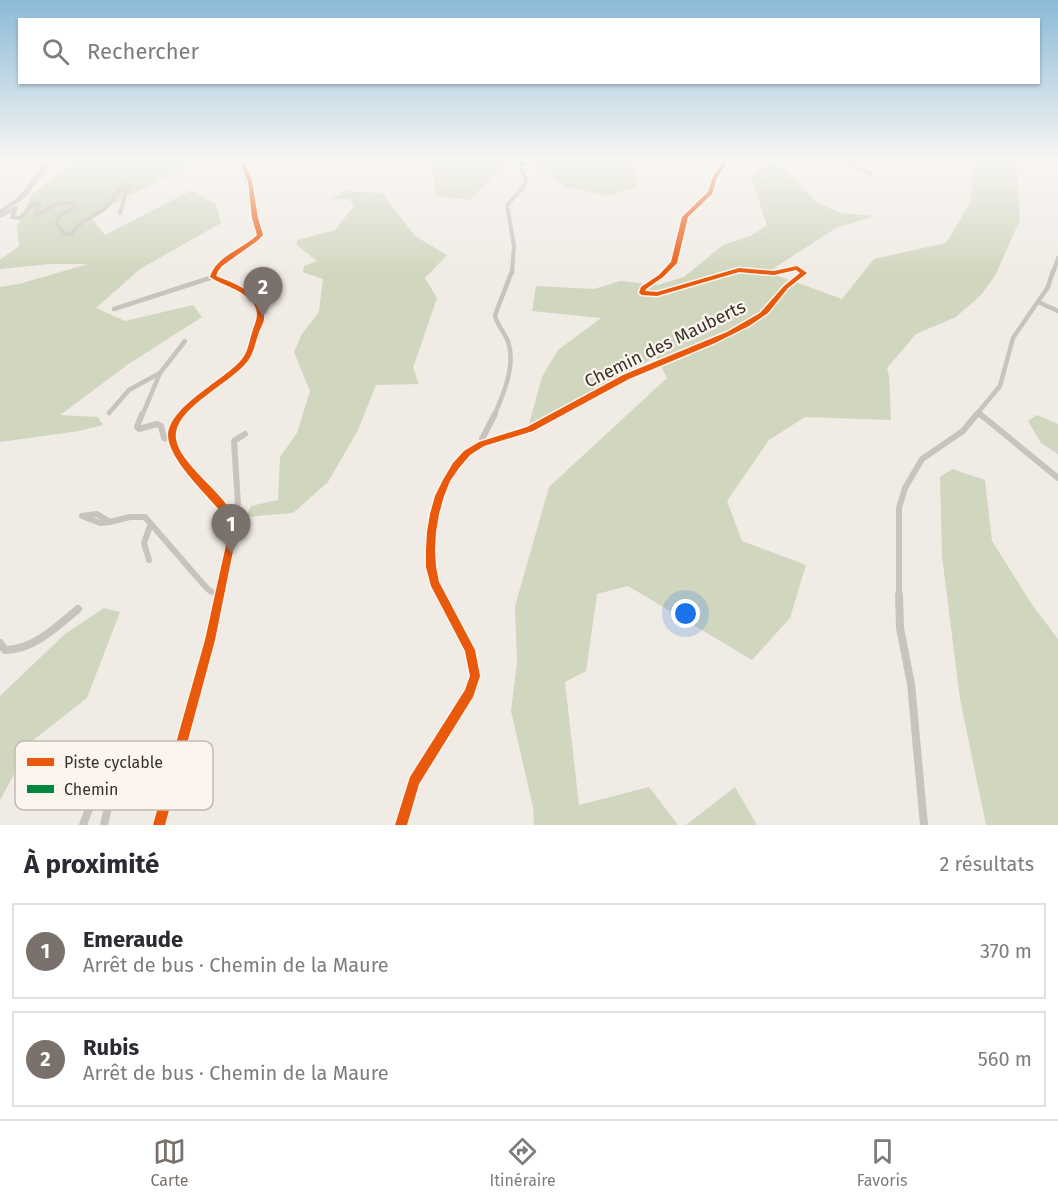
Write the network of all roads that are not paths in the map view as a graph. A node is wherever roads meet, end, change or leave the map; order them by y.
1 (22, 198) edge
2 (112, 198) edge
3 (125, 198) edge
4 (252, 198) edge
5 (514, 198) edge
6 (706, 198) edge
7 (120, 213) dead end
8 (0, 214) edge
9 (1058, 258) edge
10 (213, 277) junction
11 (266, 289) dead end
12 (1038, 302) junction
13 (114, 309) dead end
14 (1058, 311) edge
15 (261, 314) junction
16 (185, 341) dead end
17 (160, 373) junction
18 (109, 413) dead end
19 (978, 413) junction
20 (245, 435) dead end
21 (171, 438) junction
22 (483, 443) junction
23 (1058, 478) edge
24 (231, 519) junction
25 (111, 524) dead end
26 (150, 525) junction
27 (149, 560) dead end
28 (220, 595) junction
29 (78, 609) dead end
30 (0, 643) edge
31 (182, 741) edge
32 (89, 810) edge
33 (107, 810) edge
34 (163, 810) edge
35 (83, 825) edge
36 (104, 825) edge
37 (159, 825) edge
38 (400, 825) edge
39 (924, 825) edge

1 - 8 street
2 - 8 street
3 - 7 street
4 - 10 street
5 - 22 street
6 - 22 street, Chemin des Mauberts
9 - 12 street
10 - 13 street
10 - 15 street
11 - 15 street
12 - 14 street
12 - 19 street
15 - 21 street
16 - 17 street
17 - 18 street
17 - 21 street
19 - 23 street
19 - 39 street
20 - 24 street
21 - 24 street
22 - 38 street
24 - 28 street
25 - 26 street
26 - 27 street
26 - 28 street
28 - 31 street
29 - 30 street
32 - 35 street
33 - 36 street
34 - 37 street

